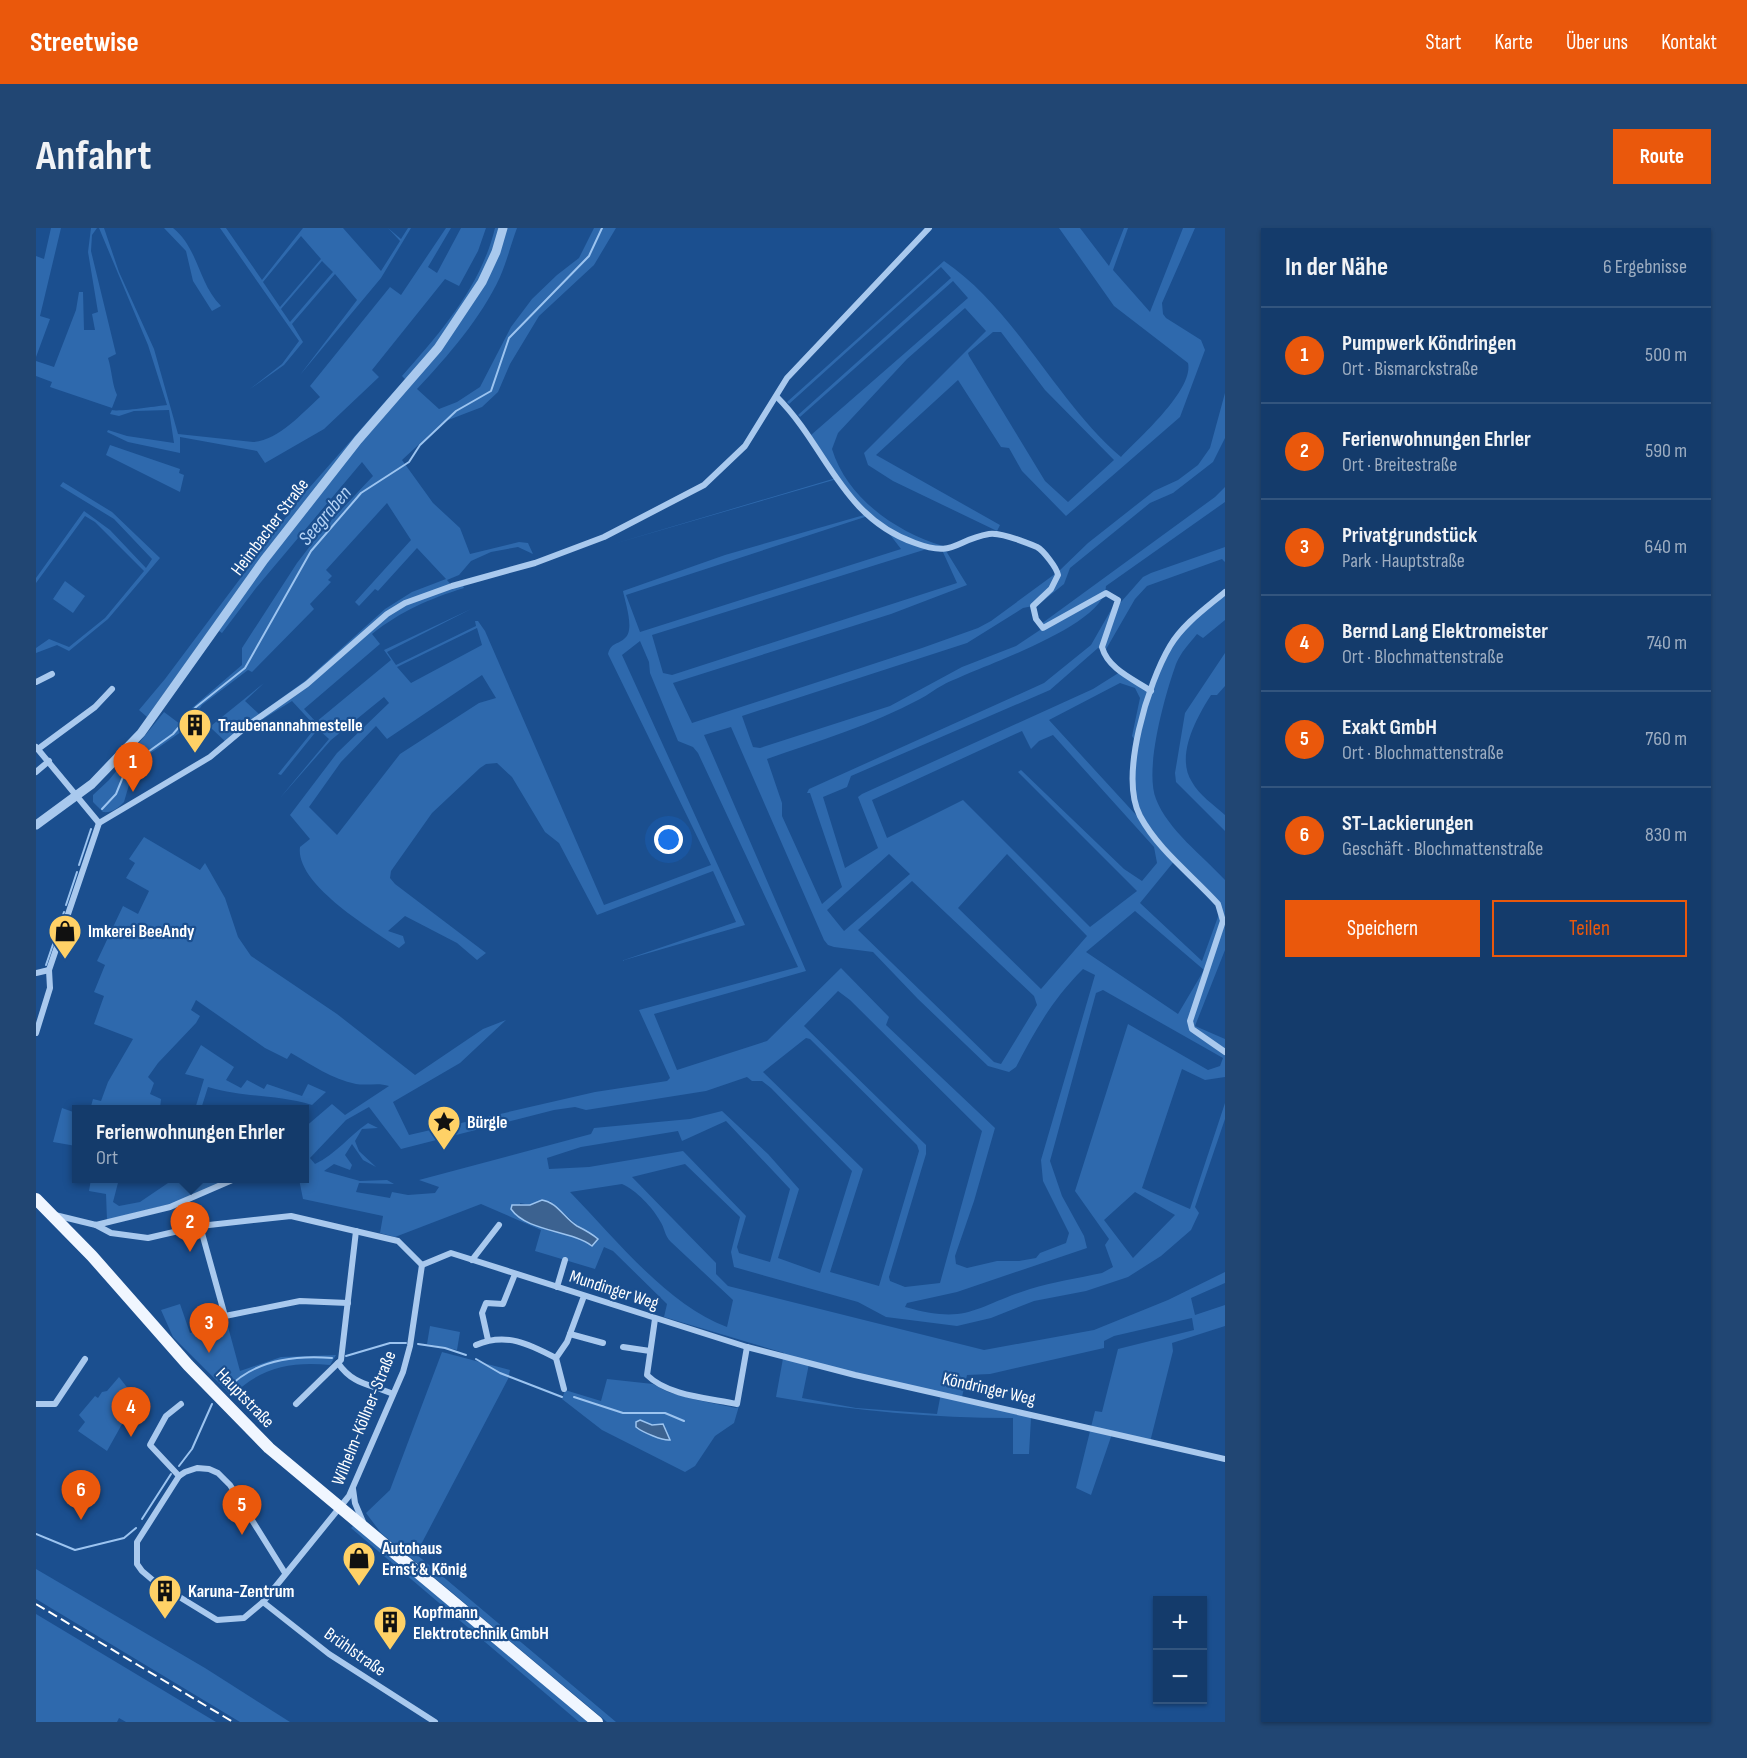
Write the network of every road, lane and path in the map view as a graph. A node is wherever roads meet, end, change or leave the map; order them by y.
1 (503, 228) edge
2 (929, 228) edge
3 (777, 397) junction
4 (1225, 592) edge
5 (52, 674) dead end
6 (36, 682) edge
7 (112, 689) dead end
8 (1151, 691) junction
9 (37, 748) edge
10 (50, 761) junction
11 (36, 772) edge
12 (78, 796) junction
13 (99, 823) junction
14 (36, 825) edge
15 (49, 970) junction
16 (36, 973) edge
17 (36, 1033) edge
18 (1225, 1052) edge
19 (227, 1183) edge
20 (38, 1204) edge
21 (54, 1215) junction
22 (96, 1225) junction
23 (499, 1225) dead end
24 (200, 1226) junction
25 (356, 1231) junction
26 (472, 1260) junction
27 (565, 1260) dead end
28 (422, 1265) junction
29 (515, 1274) junction
30 (557, 1287) junction
31 (584, 1296) junction
32 (348, 1303) junction
33 (655, 1320) junction
34 (570, 1334) junction
35 (488, 1340) junction
36 (603, 1343) dead end
37 (476, 1345) dead end
38 (623, 1347) dead end
39 (747, 1347) junction
40 (650, 1351) junction
41 (85, 1359) dead end
42 (556, 1359) junction
43 (338, 1363) junction
44 (564, 1389) dead end
45 (393, 1394) junction
46 (36, 1404) edge
47 (181, 1404) dead end
48 (296, 1404) dead end
49 (1225, 1459) edge
50 (179, 1476) junction
51 (353, 1489) junction
52 (340, 1508) junction
53 (370, 1534) junction
54 (285, 1573) junction
55 (263, 1602) junction
56 (435, 1722) edge
57 (597, 1722) edge

1 - 12 street, Heimbacher Straße
2 - 3 street
3 - 8 street
3 - 13 street
4 - 8 street
5 - 6 street
7 - 9 street
8 - 18 street
9 - 10 street
10 - 11 street
10 - 12 street
12 - 13 street
12 - 14 street, Heimbacher Straße
13 - 15 street
15 - 16 street
15 - 17 street
19 - 22 street
20 - 21 main road, Hauptstraße
21 - 22 street
21 - 52 main road, Hauptstraße
22 - 24 street
23 - 26 street
24 - 25 street
24 - 32 street
25 - 28 street
25 - 32 street
26 - 28 street, Mundinger Weg
26 - 29 street, Mundinger Weg
27 - 30 street
28 - 45 street, Wilhelm-Köllner-Straße
29 - 30 street, Mundinger Weg
29 - 35 street
30 - 31 street, Mundinger Weg
31 - 33 street, Mundinger Weg
31 - 34 street
32 - 43 street
33 - 39 street, Mundinger Weg
33 - 40 street
34 - 36 street
34 - 42 street
35 - 37 street
35 - 42 street
38 - 40 street
39 - 40 street
39 - 49 street, Köndringer Weg
41 - 46 street
42 - 44 street
43 - 45 street
43 - 48 street
45 - 51 street, Wilhelm-Köllner-Straße
47 - 50 street
50 - 54 street
50 - 55 street
51 - 52 street, Wilhelm-Köllner-Straße
51 - 53 street
52 - 53 main road, Hauptstraße
52 - 54 street, Wilhelm-Köllner-Straße
53 - 57 main road, Hauptstraße
54 - 55 street
55 - 56 street, Brühlstraße

